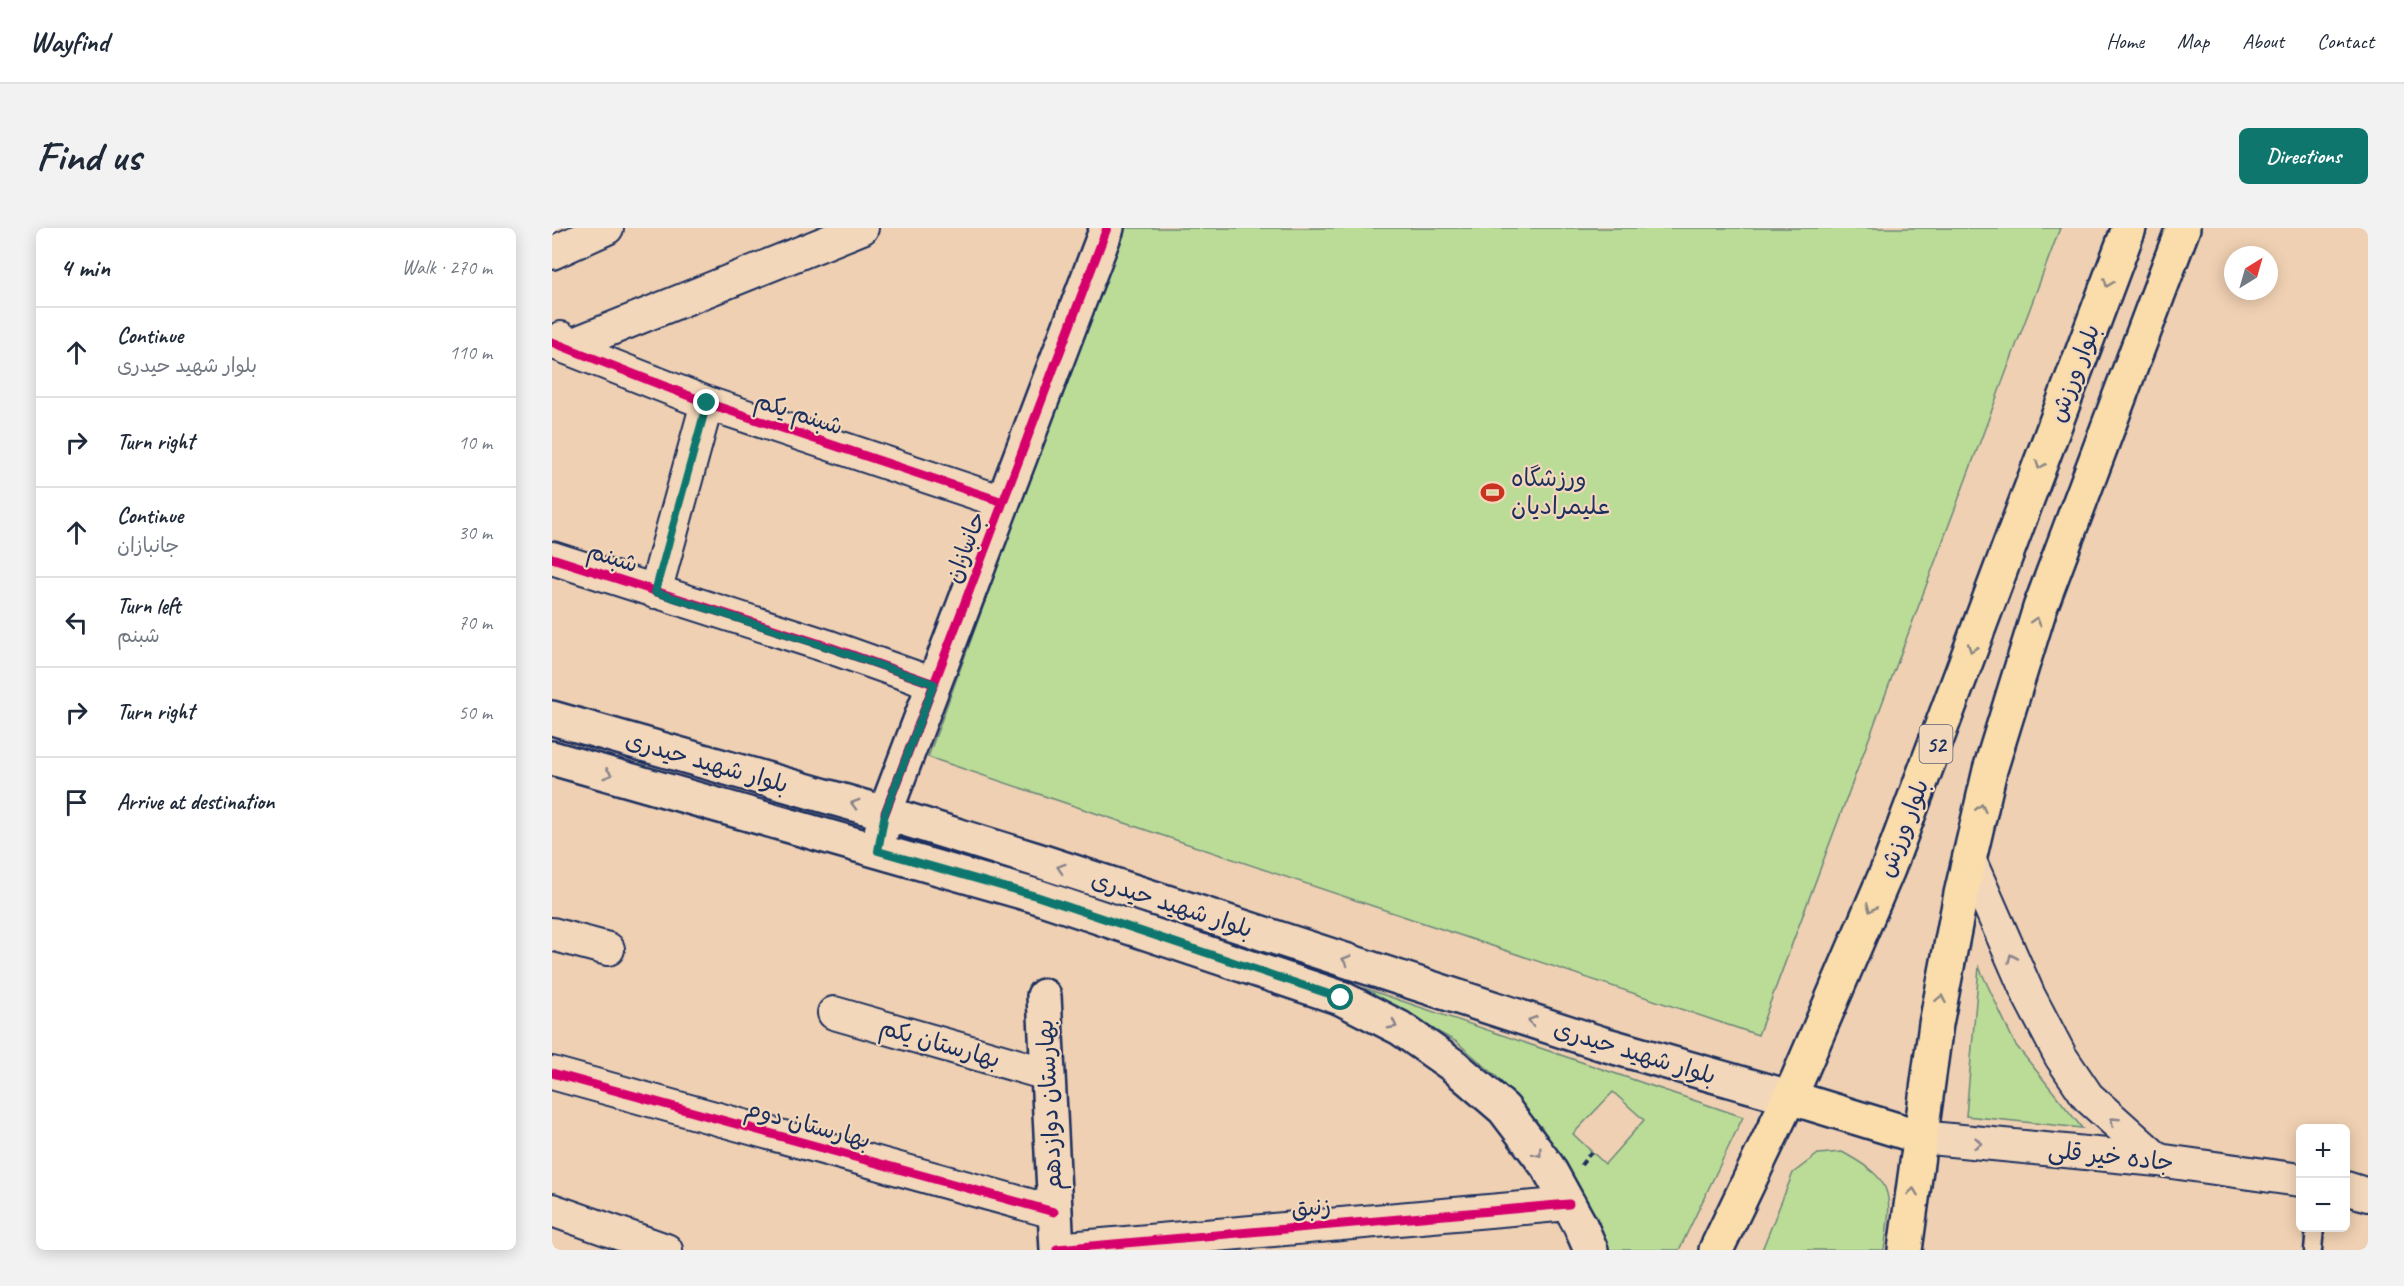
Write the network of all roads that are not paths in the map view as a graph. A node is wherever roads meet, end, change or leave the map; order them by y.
1 (607, 228) edge
2 (862, 228) edge
3 (1107, 228) edge
4 (2129, 228) edge
5 (2183, 228) edge
6 (552, 253) edge
7 (557, 338) edge
8 (707, 403) junction
9 (1003, 502) junction
10 (552, 558) edge
11 (655, 592) junction
12 (934, 684) junction
13 (552, 718) edge
14 (552, 758) edge
15 (885, 813) junction
16 (878, 851) junction
17 (1969, 859) junction
18 (552, 934) edge
19 (608, 949) dead end
20 (1044, 996) dead end
21 (834, 1013) dead end
22 (552, 1073) edge
23 (1047, 1074) junction
24 (1789, 1097) junction
25 (1920, 1137) junction
26 (2158, 1160) junction
27 (2296, 1179) edge
28 (2350, 1189) edge
29 (2368, 1195) edge
30 (1569, 1204) junction
31 (552, 1210) edge
32 (1054, 1212) junction
33 (2315, 1232) edge
34 (666, 1250) edge
35 (1057, 1250) edge
36 (1591, 1250) edge
37 (1716, 1250) edge
38 (1905, 1250) edge
39 (2313, 1250) edge

1 - 6 street
2 - 7 street
3 - 9 main road, جانبازان
4 -> 24 highway, بلوار ورزش / 52
17 -> 5 highway
7 - 8 street, شبنم یکم
8 - 9 street, شبنم یکم
8 - 11 street
9 - 12 main road, جانبازان
10 - 11 street, شبنم
11 - 12 street, شبنم
12 - 15 main road, جانبازان
15 -> 13 main road, بلوار شهید حیدری
14 -> 16 main road, بلوار شهید حیدری
15 - 16 main road, جانبازان
24 -> 15 main road, بلوار شهید حیدری
16 -> 30 main road, بلوار شهید حیدری
25 -> 17 highway
26 -> 17 street
18 - 19 street
20 - 23 main road, بهارستان دوازدهم
21 - 23 street, بهارستان یکم
22 - 32 street, بهارستان دوم
23 - 32 main road, بهارستان دوازدهم
24 - 25 highway
24 - 37 highway, بلوار ورزش / 52
25 -> 26 street, جاده خیر قلی
38 -> 25 highway
26 - 27 street, جاده خیر قلی
28 - 29 street
30 - 35 street, زنبق
30 - 36 main road, بلوار شهید حیدری
31 - 34 street
32 - 35 main road, بهارستان دوازدهم
33 - 39 lane

